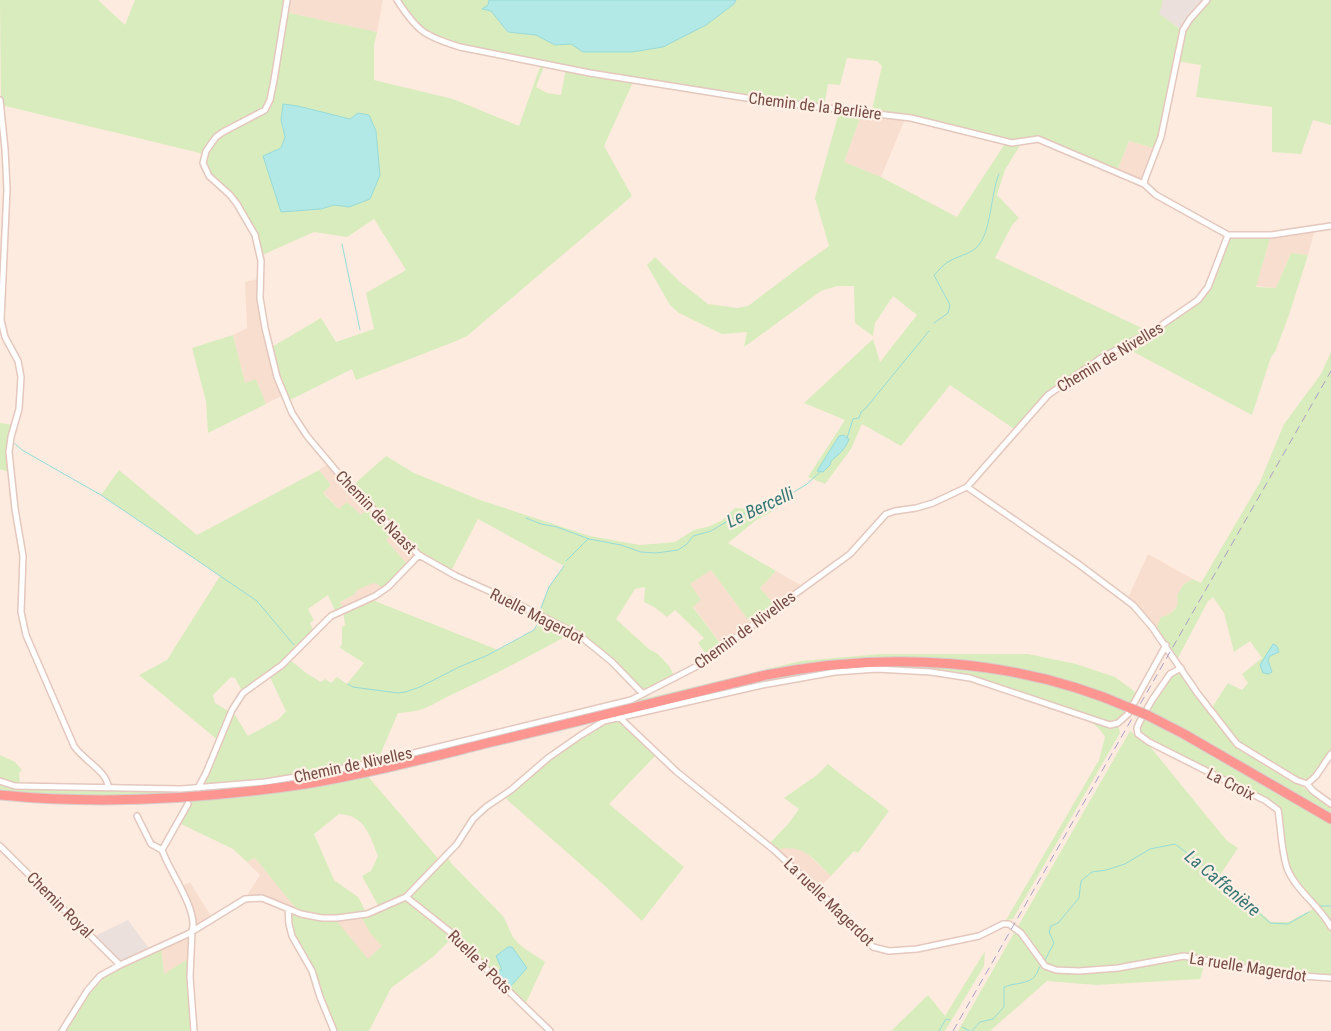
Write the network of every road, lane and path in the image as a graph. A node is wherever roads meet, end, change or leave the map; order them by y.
1 (287, 0) edge
2 (397, 0) edge
3 (1207, 0) edge
4 (0, 100) edge
5 (1144, 184) junction
6 (1331, 226) edge
7 (1228, 235) junction
8 (967, 487) junction
9 (419, 555) junction
10 (1166, 645) junction
11 (1181, 668) junction
12 (642, 693) junction
13 (620, 718) junction
14 (1331, 754) edge
15 (0, 781) edge
16 (1307, 784) junction
17 (108, 788) junction
18 (198, 788) junction
19 (0, 795) edge
20 (188, 804) dead end
21 (1331, 804) edge
22 (137, 816) dead end
23 (1331, 819) edge
24 (0, 846) edge
25 (162, 850) junction
26 (406, 897) junction
27 (288, 909) junction
28 (1331, 927) edge
29 (192, 931) junction
30 (120, 965) junction
31 (1331, 978) edge
32 (62, 1031) edge
33 (194, 1031) edge
34 (334, 1031) edge
35 (550, 1031) edge

1 - 9 street, Chemin de Naast
2 - 5 street, Chemin de la Berlière
3 - 5 street
4 - 17 street
5 - 7 street, Chemin de la Berlière
6 - 7 street
7 - 8 street, Chemin de Nivelles
8 - 10 street
8 - 12 street, Chemin de Nivelles
9 - 12 street, Ruelle Magerdot
9 - 18 street, Chemin de Naast
10 - 11 street
10 - 13 street
11 - 16 street
11 - 28 street, La Croix
12 - 18 street, Chemin de Nivelles
13 - 26 street
13 - 31 street, La ruelle Magerdot
14 - 16 street
15 - 17 street, Chemin de Nivelles
16 - 21 street
17 - 18 street, Chemin de Nivelles
19 - 23 highway, bridge
20 - 25 street
22 - 25 street
24 - 30 street, Chemin Royal
25 - 29 street
26 - 27 street
26 - 35 street, Ruelle à Pots
27 - 29 street
27 - 34 street
29 - 30 street
29 - 33 street
30 - 32 street

